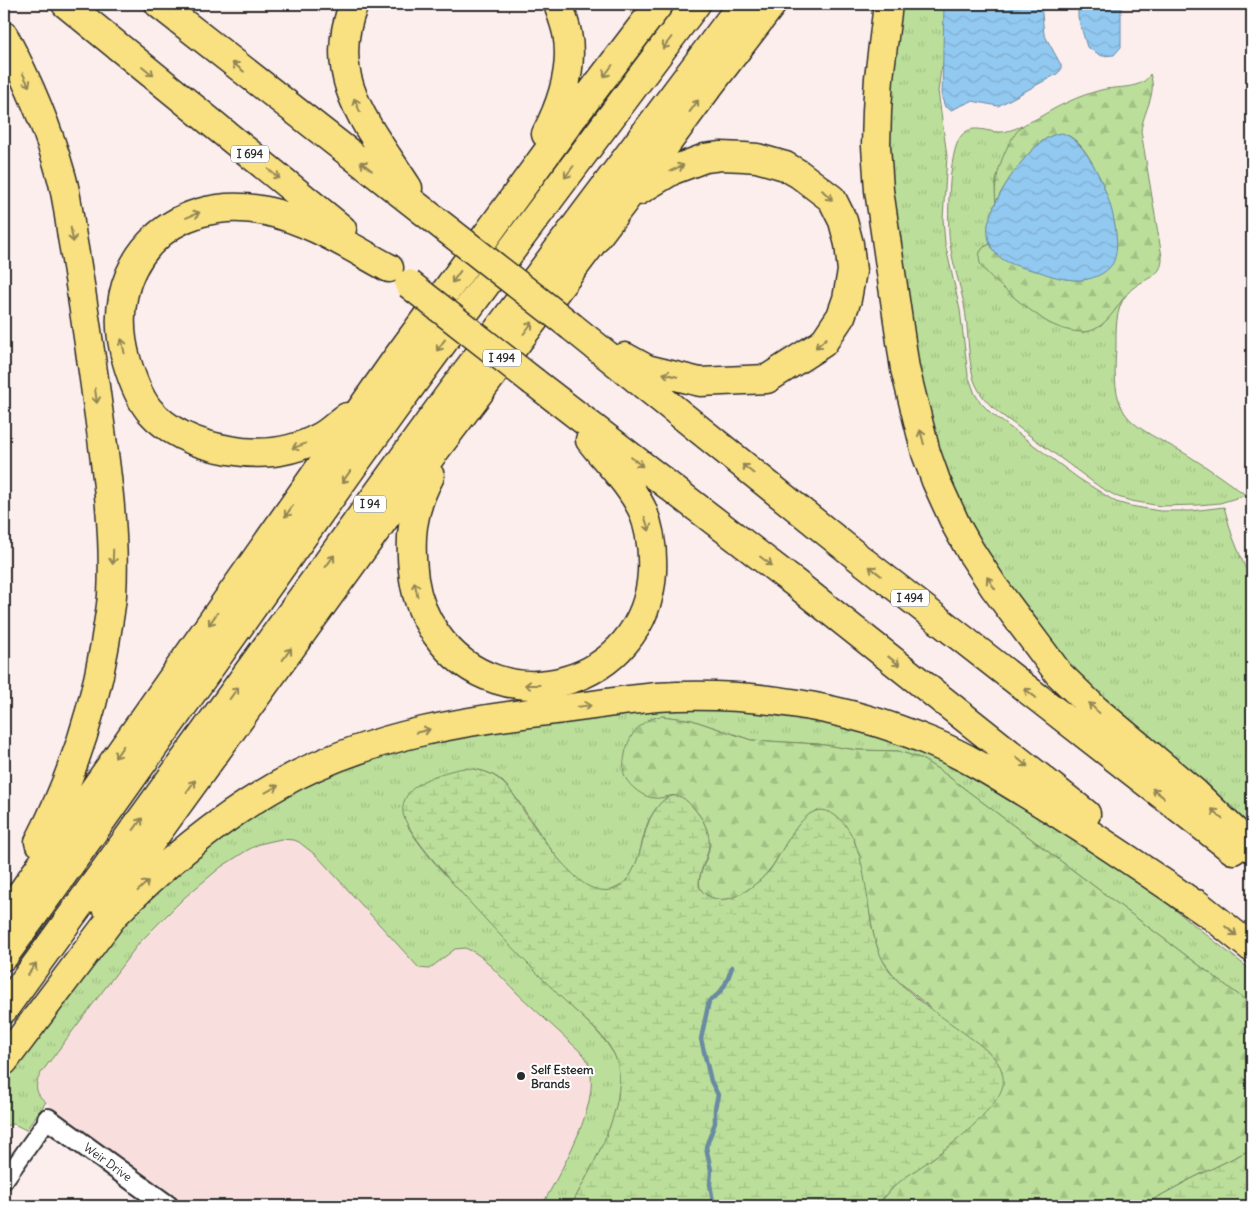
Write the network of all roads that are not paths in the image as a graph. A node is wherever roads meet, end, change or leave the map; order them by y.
1 (66, 4) edge
2 (159, 4) edge
3 (354, 4) edge
4 (558, 4) edge
5 (658, 4) edge
6 (696, 4) edge
7 (742, 4) edge
8 (772, 4) edge
9 (888, 4) edge
10 (4, 36) edge
11 (516, 195) junction
12 (419, 206) junction
13 (611, 219) junction
14 (399, 276) junction
15 (572, 327) junction
16 (368, 400) junction
17 (557, 400) junction
18 (467, 409) junction
19 (1252, 848) edge
20 (1252, 865) edge
21 (4, 896) edge
22 (1210, 915) junction
23 (4, 918) edge
24 (1252, 948) edge
25 (4, 956) edge
26 (4, 1009) edge
27 (4, 1056) edge
28 (4, 1061) edge
29 (48, 1118) joint
30 (4, 1181) edge
31 (168, 1206) edge

1 -> 14 highway, I 694
12 -> 2 highway
12 -> 3 highway
4 - 11 highway
5 -> 11 highway
6 -> 25 highway, I 94
26 -> 7 highway, I 94
13 -> 8 highway
19 -> 9 highway
10 -> 21 highway
11 -> 16 highway
12 - 15 highway, bridge
13 -> 15 highway
18 -> 13 highway
16 -> 14 highway
14 - 17 highway, I 494, bridge
20 -> 15 highway, I 494
16 -> 23 highway
17 -> 18 highway
17 -> 22 highway, I 494
27 -> 18 highway
22 -> 24 highway, I 494
28 -> 22 highway
29 - 30 street
29 - 31 street, Weir Drive

